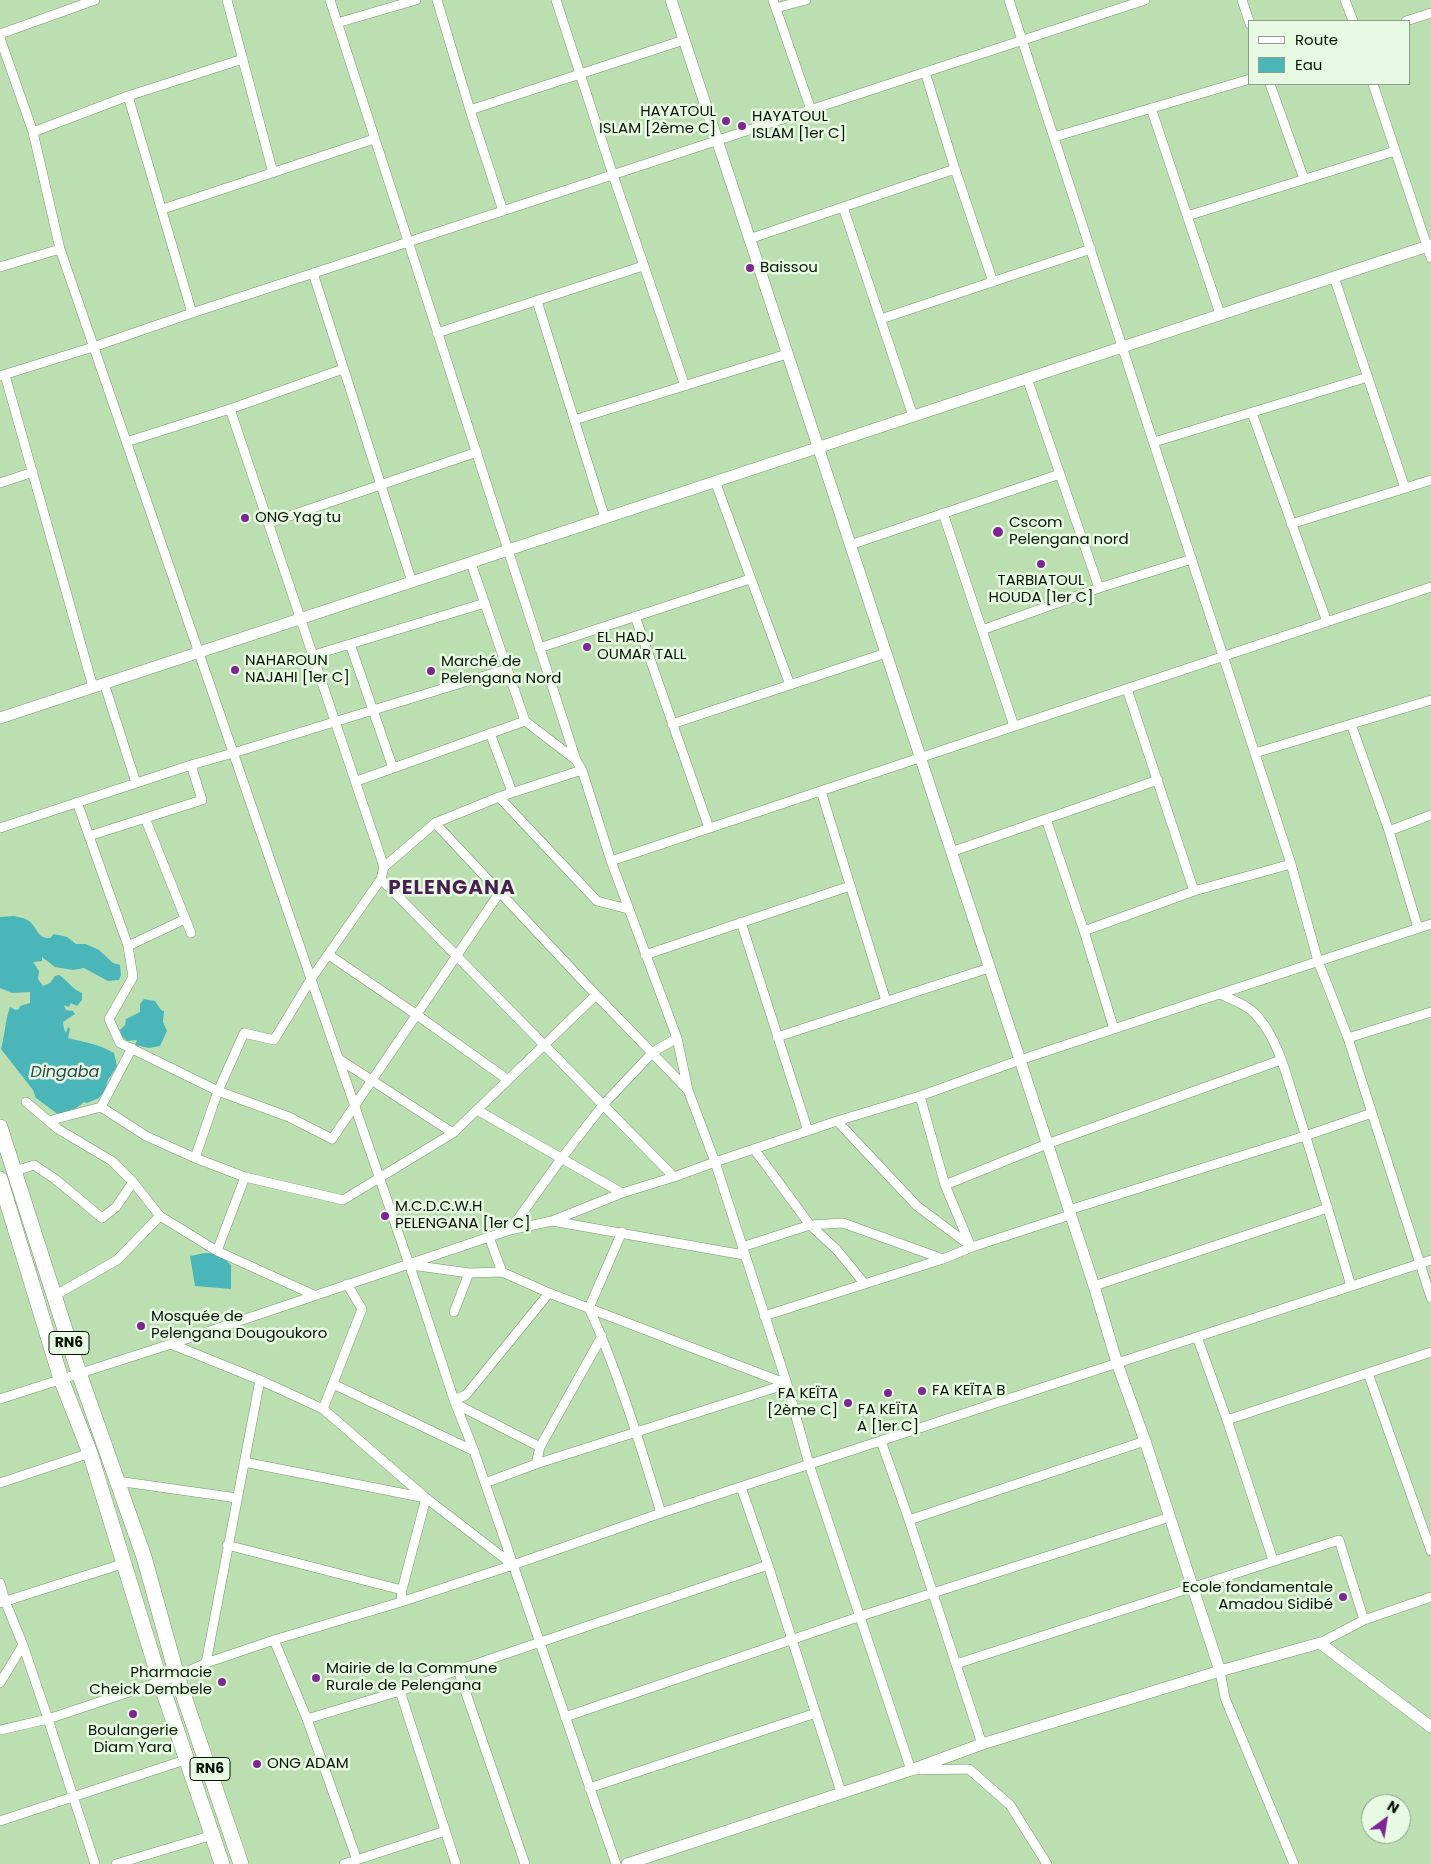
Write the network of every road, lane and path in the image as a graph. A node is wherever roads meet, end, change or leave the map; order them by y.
1 (95, 0) edge
2 (227, 0) edge
3 (330, 0) edge
4 (416, 0) edge
5 (437, 0) edge
6 (556, 0) edge
7 (671, 0) edge
8 (806, 0) edge
9 (1009, 0) edge
10 (1145, 0) edge
11 (1242, 0) edge
12 (1346, 0) edge
13 (775, 4) edge
14 (1117, 4) edge
15 (1431, 13) edge
16 (1249, 20) edge
17 (1352, 20) edge
18 (1409, 20) edge
19 (337, 23) junction
20 (0, 34) edge
21 (0, 38) edge
22 (684, 40) junction
23 (1022, 40) junction
24 (243, 59) junction
25 (925, 72) junction
26 (581, 73) junction
27 (1248, 80) edge
28 (1270, 85) edge
29 (1373, 85) edge
30 (128, 96) junction
31 (1151, 108) junction
32 (470, 110) junction
33 (811, 110) junction
34 (33, 132) junction
35 (1054, 137) junction
36 (374, 139) junction
37 (716, 141) junction
38 (1394, 150) junction
39 (954, 168) junction
40 (273, 173) junction
41 (613, 175) junction
42 (1304, 179) junction
43 (843, 207) junction
44 (162, 210) junction
45 (504, 211) junction
46 (1187, 216) junction
47 (749, 239) junction
48 (407, 242) junction
49 (1429, 245) edge
50 (60, 248) junction
51 (1090, 249) junction
52 (1431, 258) edge
53 (643, 266) junction
54 (0, 268) edge
55 (312, 273) junction
56 (1334, 277) junction
57 (993, 282) junction
58 (537, 301) junction
59 (192, 313) junction
60 (1220, 314) junction
61 (881, 319) junction
62 (437, 333) junction
63 (93, 347) junction
64 (1122, 347) junction
65 (787, 354) junction
66 (343, 370) junction
67 (2, 375) edge
68 (1368, 377) junction
69 (1027, 378) junction
70 (685, 386) junction
71 (230, 409) junction
72 (1252, 412) junction
73 (913, 416) junction
74 (574, 420) junction
75 (126, 442) junction
76 (1154, 442) junction
77 (818, 447) junction
78 (477, 452) junction
79 (32, 472) junction
80 (1060, 474) junction
81 (1431, 480) edge
82 (715, 481) junction
83 (0, 483) edge
84 (381, 485) junction
85 (1404, 488) junction
86 (943, 513) junction
87 (605, 518) junction
88 (269, 523) junction
89 (1291, 524) junction
90 (850, 545) junction
91 (507, 550) junction
92 (1192, 559) junction
93 (471, 563) junction
94 (750, 579) junction
95 (412, 582) junction
96 (1431, 587) edge
97 (1099, 588) junction
98 (485, 603) junction
99 (635, 616) junction
100 (301, 618) junction
101 (1327, 622) junction
102 (982, 630) junction
103 (350, 644) junction
104 (539, 648) junction
105 (199, 653) junction
106 (886, 653) junction
107 (314, 655) junction
108 (1223, 656) junction
109 (507, 670) junction
110 (104, 683) junction
111 (790, 685) junction
112 (93, 687) junction
113 (1127, 688) junction
114 (1431, 700) edge
115 (374, 710) junction
116 (0, 718) edge
117 (525, 721) junction
118 (337, 722) junction
119 (672, 724) junction
120 (1351, 724) junction
121 (1014, 726) junction
122 (490, 733) junction
123 (234, 753) junction
124 (1255, 753) junction
125 (920, 758) junction
126 (576, 760) junction
127 (190, 765) junction
128 (393, 768) junction
129 (582, 770) junction
130 (1158, 780) junction
131 (357, 781) junction
132 (136, 783) junction
133 (821, 791) junction
134 (512, 792) junction
135 (499, 796) junction
136 (77, 802) junction
137 (1431, 815) edge
138 (145, 818) junction
139 (1046, 819) junction
140 (435, 822) junction
141 (0, 828) edge
142 (709, 828) junction
143 (1389, 831) junction
144 (89, 836) junction
145 (951, 852) junction
146 (611, 861) junction
147 (1291, 864) junction
148 (384, 867) junction
149 (381, 879) junction
150 (850, 886) junction
151 (1194, 891) junction
152 (500, 892) junction
153 (628, 909) junction
154 (185, 919) junction
155 (741, 922) junction
156 (1431, 924) edge
157 (1418, 928) junction
158 (1084, 931) junction
159 (191, 933) dead end
160 (128, 946) junction
161 (328, 955) junction
162 (645, 955) junction
163 (457, 956) junction
164 (1318, 961) junction
165 (989, 968) junction
166 (311, 979) junction
167 (1220, 994) junction
168 (596, 995) junction
169 (886, 1001) junction
170 (1431, 1012) edge
171 (417, 1015) junction
172 (1114, 1029) junction
173 (777, 1037) junction
174 (677, 1038) junction
175 (1348, 1038) junction
176 (543, 1044) junction
177 (132, 1048) junction
178 (653, 1052) junction
179 (339, 1059) junction
180 (1020, 1060) junction
181 (1281, 1060) junction
182 (372, 1080) junction
183 (508, 1080) junction
184 (688, 1090) junction
185 (218, 1091) junction
186 (920, 1096) junction
187 (26, 1102) dead end
188 (603, 1105) junction
189 (101, 1107) junction
190 (355, 1107) junction
191 (477, 1110) junction
192 (1372, 1113) junction
193 (48, 1121) junction
194 (838, 1121) junction
195 (0, 1127) edge
196 (808, 1131) junction
197 (453, 1133) junction
198 (1305, 1136) junction
199 (1047, 1144) junction
200 (754, 1149) junction
201 (195, 1158) junction
202 (561, 1159) junction
203 (714, 1162) junction
204 (15, 1171) junction
205 (379, 1177) junction
206 (674, 1177) junction
207 (245, 1178) junction
208 (0, 1179) edge
209 (133, 1182) junction
210 (945, 1185) junction
211 (622, 1193) junction
212 (1328, 1208) junction
213 (1070, 1212) junction
214 (160, 1216) junction
215 (552, 1221) junction
216 (810, 1225) junction
217 (510, 1230) junction
218 (622, 1232) junction
219 (488, 1237) junction
220 (972, 1247) junction
221 (217, 1250) junction
222 (743, 1251) junction
223 (943, 1259) junction
224 (1431, 1260) edge
225 (1419, 1264) junction
226 (410, 1265) junction
227 (502, 1272) junction
228 (470, 1273) junction
229 (864, 1283) junction
230 (347, 1284) junction
231 (1094, 1286) junction
232 (1351, 1286) junction
233 (548, 1293) junction
234 (314, 1295) junction
235 (54, 1296) junction
236 (1431, 1298) edge
237 (589, 1308) junction
238 (454, 1312) dead end
239 (764, 1316) junction
240 (602, 1336) junction
241 (1197, 1337) junction
242 (171, 1344) junction
243 (1431, 1352) edge
244 (1117, 1363) junction
245 (79, 1373) junction
246 (1368, 1373) junction
247 (60, 1379) junction
248 (260, 1380) junction
249 (333, 1384) junction
250 (786, 1384) junction
251 (0, 1399) edge
252 (455, 1402) junction
253 (322, 1409) junction
254 (1226, 1420) junction
255 (636, 1432) junction
256 (881, 1441) junction
257 (1145, 1441) junction
258 (540, 1447) junction
259 (474, 1451) junction
260 (90, 1453) junction
261 (244, 1462) junction
262 (536, 1464) junction
263 (809, 1464) junction
264 (118, 1481) junction
265 (0, 1482) edge
266 (485, 1483) junction
267 (741, 1487) junction
268 (237, 1498) junction
269 (426, 1498) junction
270 (661, 1513) junction
271 (1170, 1517) junction
272 (909, 1520) junction
273 (227, 1545) junction
274 (1431, 1550) edge
275 (1273, 1560) junction
276 (125, 1563) junction
277 (513, 1565) junction
278 (768, 1565) junction
279 (0, 1582) edge
280 (1193, 1587) junction
281 (402, 1590) junction
282 (932, 1593) junction
283 (1431, 1596) edge
284 (3, 1602) edge
285 (401, 1602) junction
286 (861, 1616) junction
287 (1364, 1620) junction
288 (792, 1639) junction
289 (274, 1640) junction
290 (540, 1643) junction
291 (1320, 1643) junction
292 (23, 1645) junction
293 (206, 1663) junction
294 (956, 1664) junction
295 (458, 1670) junction
296 (1220, 1671) junction
297 (177, 1676) junction
298 (160, 1680) junction
299 (0, 1683) edge
300 (400, 1691) junction
301 (816, 1713) junction
302 (565, 1717) junction
303 (48, 1719) junction
304 (307, 1719) junction
305 (1431, 1727) edge
306 (0, 1730) edge
307 (982, 1744) junction
308 (188, 1759) junction
309 (911, 1770) junction
310 (589, 1788) junction
311 (841, 1792) junction
312 (72, 1798) junction
313 (0, 1821) edge
314 (445, 1831) junction
315 (213, 1835) junction
316 (357, 1860) junction
317 (95, 1864) edge
318 (116, 1864) edge
319 (222, 1864) edge
320 (241, 1864) edge
321 (344, 1864) edge
322 (456, 1864) edge
323 (525, 1864) edge
324 (616, 1864) edge
325 (627, 1864) edge
326 (1047, 1864) edge
327 (1294, 1864) edge

1 - 20 street
2 - 24 street
3 - 19 street
4 - 19 street
5 - 32 street
6 - 26 street
7 - 22 street
8 - 13 street
9 - 23 street
10 - 14 street
11 - 16 street
12 - 17 street
13 - 33 street
14 - 23 street
15 - 18 street
19 - 36 street
21 - 34 street
22 - 26 street
22 - 37 street
23 - 25 street
23 - 35 street
24 - 30 street
24 - 40 street
25 - 33 street
25 - 39 street
26 - 32 street
26 - 41 street
27 - 31 street
28 - 42 street
29 - 38 street
30 - 34 street
30 - 44 street
31 - 35 street
31 - 46 street
32 - 45 street
33 - 37 street
34 - 50 street
35 - 51 street
36 - 40 street
36 - 48 street
37 - 41 street
37 - 47 street
38 - 42 street
38 - 49 street
39 - 43 street
39 - 57 street
40 - 44 street
41 - 45 street
41 - 53 street
42 - 46 street
43 - 47 street
43 - 61 street
44 - 59 street
45 - 48 street
46 - 60 street
47 - 65 street
48 - 55 street
48 - 62 street
49 - 52 street
49 - 56 street
50 - 54 street
50 - 63 street
51 - 57 street
51 - 64 street
53 - 58 street
53 - 70 street
55 - 59 street
55 - 66 street
56 - 60 street
56 - 68 street
57 - 61 street
58 - 62 street
58 - 74 street
59 - 63 street
60 - 64 street
61 - 73 street
62 - 78 street
63 - 67 street
63 - 75 street
64 - 69 street
64 - 76 street
65 - 70 street
65 - 77 street
66 - 71 street
66 - 84 street
67 - 79 street
68 - 72 street
68 - 85 street
69 - 73 street
69 - 80 street
70 - 74 street
71 - 75 street
71 - 88 street
72 - 76 street
72 - 89 street
73 - 77 street
74 - 87 street
75 - 105 street
76 - 92 street
77 - 82 street
77 - 90 street
78 - 84 street
78 - 91 street
79 - 83 street
79 - 112 street
80 - 86 street
80 - 97 street
81 - 85 street
82 - 87 street
82 - 94 street
84 - 88 street
84 - 95 street
85 - 89 street
86 - 90 street
86 - 102 street
87 - 91 street
88 - 100 street
89 - 101 street
90 - 106 street
91 - 93 street
91 - 104 street
92 - 97 street
92 - 108 street
93 - 95 street
93 - 98 street
94 - 99 street
94 - 111 street
95 - 100 street
96 - 101 street
97 - 102 street
98 - 103 street
98 - 109 street
99 - 104 street
99 - 119 street
100 - 105 street
100 - 107 street
101 - 108 street
102 - 121 street
103 - 107 street
103 - 115 street
104 - 126 street
105 - 110 street
105 - 123 street
106 - 111 street
106 - 125 street
107 - 118 street
108 - 113 street
108 - 124 street
109 - 115 street
109 - 117 street
110 - 112 street
110 - 132 street
111 - 119 street
112 - 116 street
113 - 121 street
113 - 130 street
114 - 120 street
115 - 118 street
115 - 128 street
117 - 122 street
117 - 126 street
118 - 123 street
118 - 131 street
119 - 142 street
120 - 124 street
120 - 143 street
121 - 125 street
122 - 128 street
122 - 134 street
123 - 127 street
123 - 166 street
124 - 147 street
125 - 133 street
125 - 145 street
126 - 129 street
127 - 132 street
127 - 138 street
128 - 131 street
129 - 134 street
129 - 146 street
130 - 139 street
130 - 151 street
131 - 148 street
132 - 136 street
133 - 142 street
133 - 150 street
134 - 135 street
135 - 140 street
135 - 153 street
136 - 141 street
136 - 144 street
137 - 143 street
138 - 144 street
138 - 154 street
139 - 145 street
139 - 158 street
140 - 148 street
140 - 152 street
142 - 146 street
143 - 157 street
144 - 160 street
145 - 165 street
146 - 153 street
147 - 151 street
147 - 164 street
148 - 149 street
149 - 161 street
149 - 163 street
150 - 155 street
150 - 169 street
151 - 158 street
152 - 163 street
152 - 168 street
153 - 162 street
154 - 159 street
154 - 160 street
155 - 162 street
155 - 173 street
156 - 157 street
157 - 164 street
158 - 172 street
160 - 177 street
161 - 166 street
161 - 171 street
162 - 174 street
163 - 171 street
163 - 176 street
164 - 167 street
164 - 175 street
165 - 169 street
165 - 180 street
166 - 179 street
166 - 185 street
167 - 172 street
167 - 181 street
168 - 176 street
168 - 178 street
169 - 173 street
170 - 175 street
171 - 182 street
171 - 183 street
172 - 180 street
173 - 196 street
174 - 178 street
174 - 184 street
175 - 192 street
176 - 183 street
176 - 188 street
177 - 185 street
177 - 189 street
178 - 184 street
178 - 188 street
179 - 182 street
179 - 190 street
180 - 186 street
180 - 199 street
181 - 198 street
181 - 199 street
182 - 190 street
182 - 197 street
183 - 191 street
184 - 203 street
185 - 190 street
185 - 201 street
186 - 194 street
186 - 210 street
187 - 193 street
188 - 202 street
188 - 206 street
189 - 193 street
189 - 201 street
190 - 205 street
191 - 197 street
191 - 202 street
192 - 198 street
192 - 225 street
193 - 209 street
194 - 196 street
194 - 220 street
195 - 204 highway, RN6
196 - 200 street
197 - 205 street
198 - 212 street
198 - 213 street
199 - 210 street
199 - 213 street
200 - 203 street
200 - 216 street
201 - 207 street
202 - 211 street
202 - 217 street
203 - 206 street
203 - 222 street
204 - 209 street
204 - 235 highway, RN6
205 - 207 street
205 - 226 street
206 - 211 street
207 - 221 street
208 - 247 highway, RN6
209 - 214 street
210 - 220 street
211 - 215 street
212 - 231 street
212 - 232 street
213 - 220 street
213 - 231 street
214 - 221 street
214 - 235 street
215 - 217 street
215 - 218 street
216 - 222 street
216 - 223 street
216 - 229 street
217 - 219 street
218 - 222 street
218 - 237 street
219 - 226 street
219 - 227 street
220 - 223 street
221 - 234 street
222 - 239 street
223 - 229 street
224 - 225 street
225 - 232 street
225 - 236 street
226 - 228 street
226 - 230 street
226 - 252 street
227 - 228 street
227 - 233 street
228 - 238 street
229 - 239 street
230 - 234 street
230 - 249 street
231 - 244 street
232 - 241 street
233 - 237 street
233 - 252 street
234 - 242 street
235 - 245 highway, RN6
237 - 240 street
237 - 250 street
239 - 250 street
240 - 255 street
240 - 258 street
241 - 244 street
241 - 254 street
242 - 245 street
242 - 248 street
243 - 246 street
244 - 256 street
244 - 257 street
245 - 247 street
245 - 264 highway, RN6
246 - 254 street
246 - 274 street
247 - 251 street
247 - 260 highway, RN6
248 - 253 street
248 - 261 street
249 - 253 street
249 - 259 street
250 - 255 street
250 - 263 street
252 - 258 street
252 - 259 street
253 - 269 street
254 - 275 street
255 - 262 street
255 - 270 street
256 - 263 street
256 - 272 street
257 - 271 street
257 - 272 street
258 - 262 street
259 - 266 street
260 - 265 street
260 - 276 highway, RN6
261 - 268 street
261 - 269 street
262 - 266 street
263 - 267 street
263 - 286 street
264 - 268 street
264 - 297 highway, RN6
266 - 277 street
267 - 270 street
267 - 278 street
268 - 273 street
269 - 277 street
269 - 281 street
270 - 277 street
271 - 280 street
271 - 282 street
272 - 282 street
273 - 281 street
273 - 293 street
275 - 280 street
275 - 287 street
276 - 284 street
276 - 298 highway, RN6
277 - 285 street
277 - 290 street
278 - 288 street
278 - 290 street
279 - 284 street
280 - 294 street
280 - 296 street
281 - 285 street
282 - 286 street
282 - 294 street
283 - 287 street
284 - 292 street
285 - 289 street
286 - 288 street
286 - 309 street
287 - 291 street
288 - 301 street
288 - 302 street
289 - 293 street
289 - 304 street
290 - 295 street
290 - 302 street
291 - 296 street
291 - 305 street
292 - 299 street
292 - 303 street
293 - 297 street
294 - 307 street
295 - 300 street
295 - 323 street
296 - 307 street
296 - 327 street
297 - 298 street
297 - 320 highway, RN6
298 - 303 street
298 - 308 highway, RN6
300 - 304 street
300 - 314 street
301 - 310 street
301 - 311 street
302 - 310 street
303 - 306 street
303 - 312 street
304 - 316 street
307 - 309 street
308 - 312 street
308 - 315 highway, RN6
309 - 311 street
309 - 326 street
310 - 324 street
311 - 325 street
312 - 313 street
312 - 317 street
314 - 316 street
314 - 322 street
315 - 318 street
315 - 319 highway, RN6
316 - 321 street

